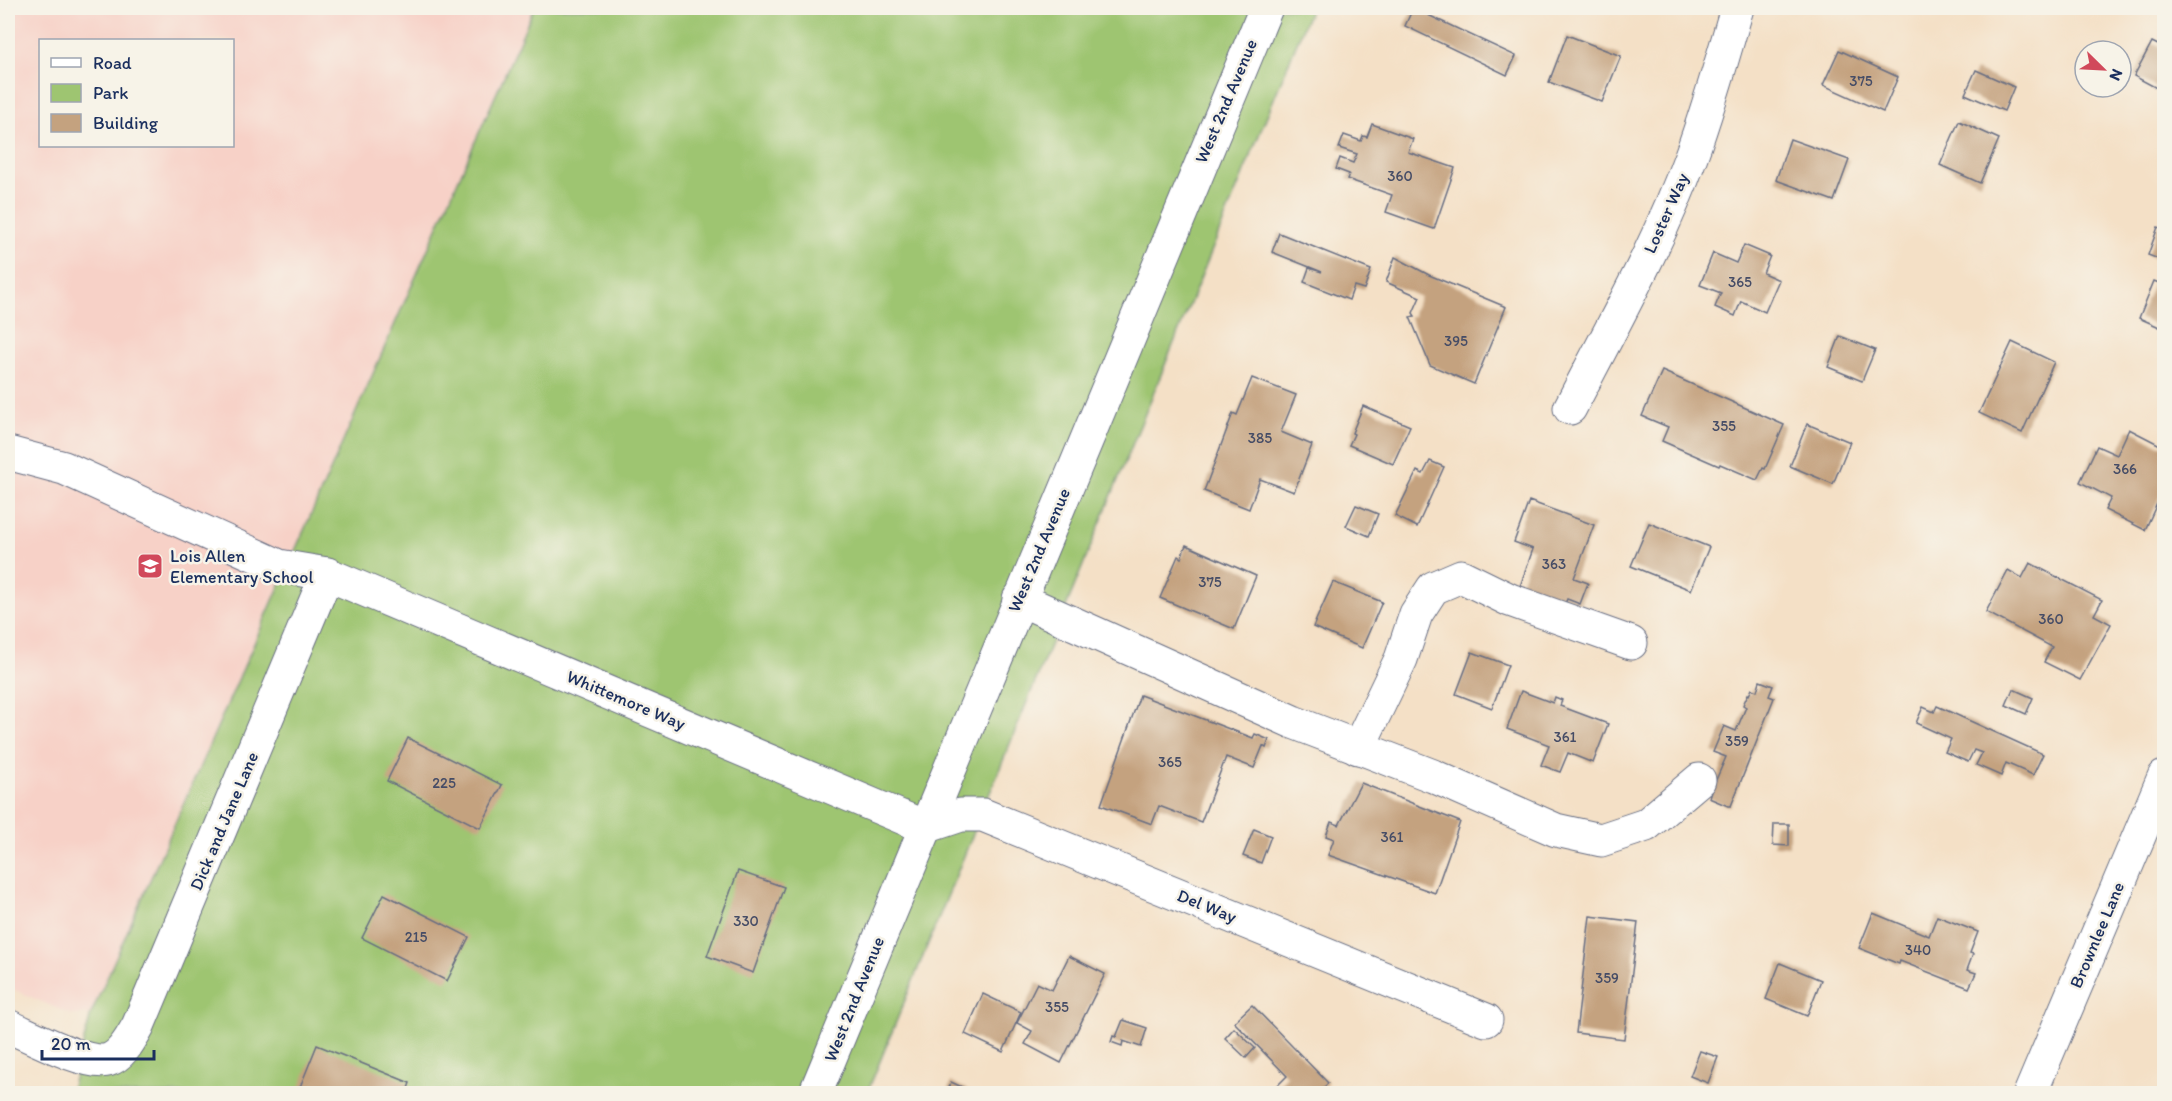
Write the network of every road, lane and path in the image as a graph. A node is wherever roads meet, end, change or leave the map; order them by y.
1 (1266, 8) edge
2 (1737, 8) edge
3 (1570, 408) dead end
4 (8, 453) edge
5 (327, 574) junction
6 (1019, 599) junction
7 (1631, 644) dead end
8 (1358, 748) junction
9 (2164, 777) edge
10 (1699, 780) dead end
11 (925, 827) junction
12 (1486, 1020) dead end
13 (8, 1026) edge
14 (815, 1094) edge
15 (2030, 1094) edge

1 - 6 street, West 2nd Avenue
2 - 3 street, Loster Way
4 - 5 street, Whittemore Way
5 - 11 street, Whittemore Way
5 - 13 street, Dick and Jane Lane
6 - 8 street
6 - 11 street, West 2nd Avenue
7 - 8 street
8 - 10 street
9 - 15 street, Brownlee Lane
11 - 12 street, Del Way
11 - 14 street, West 2nd Avenue

